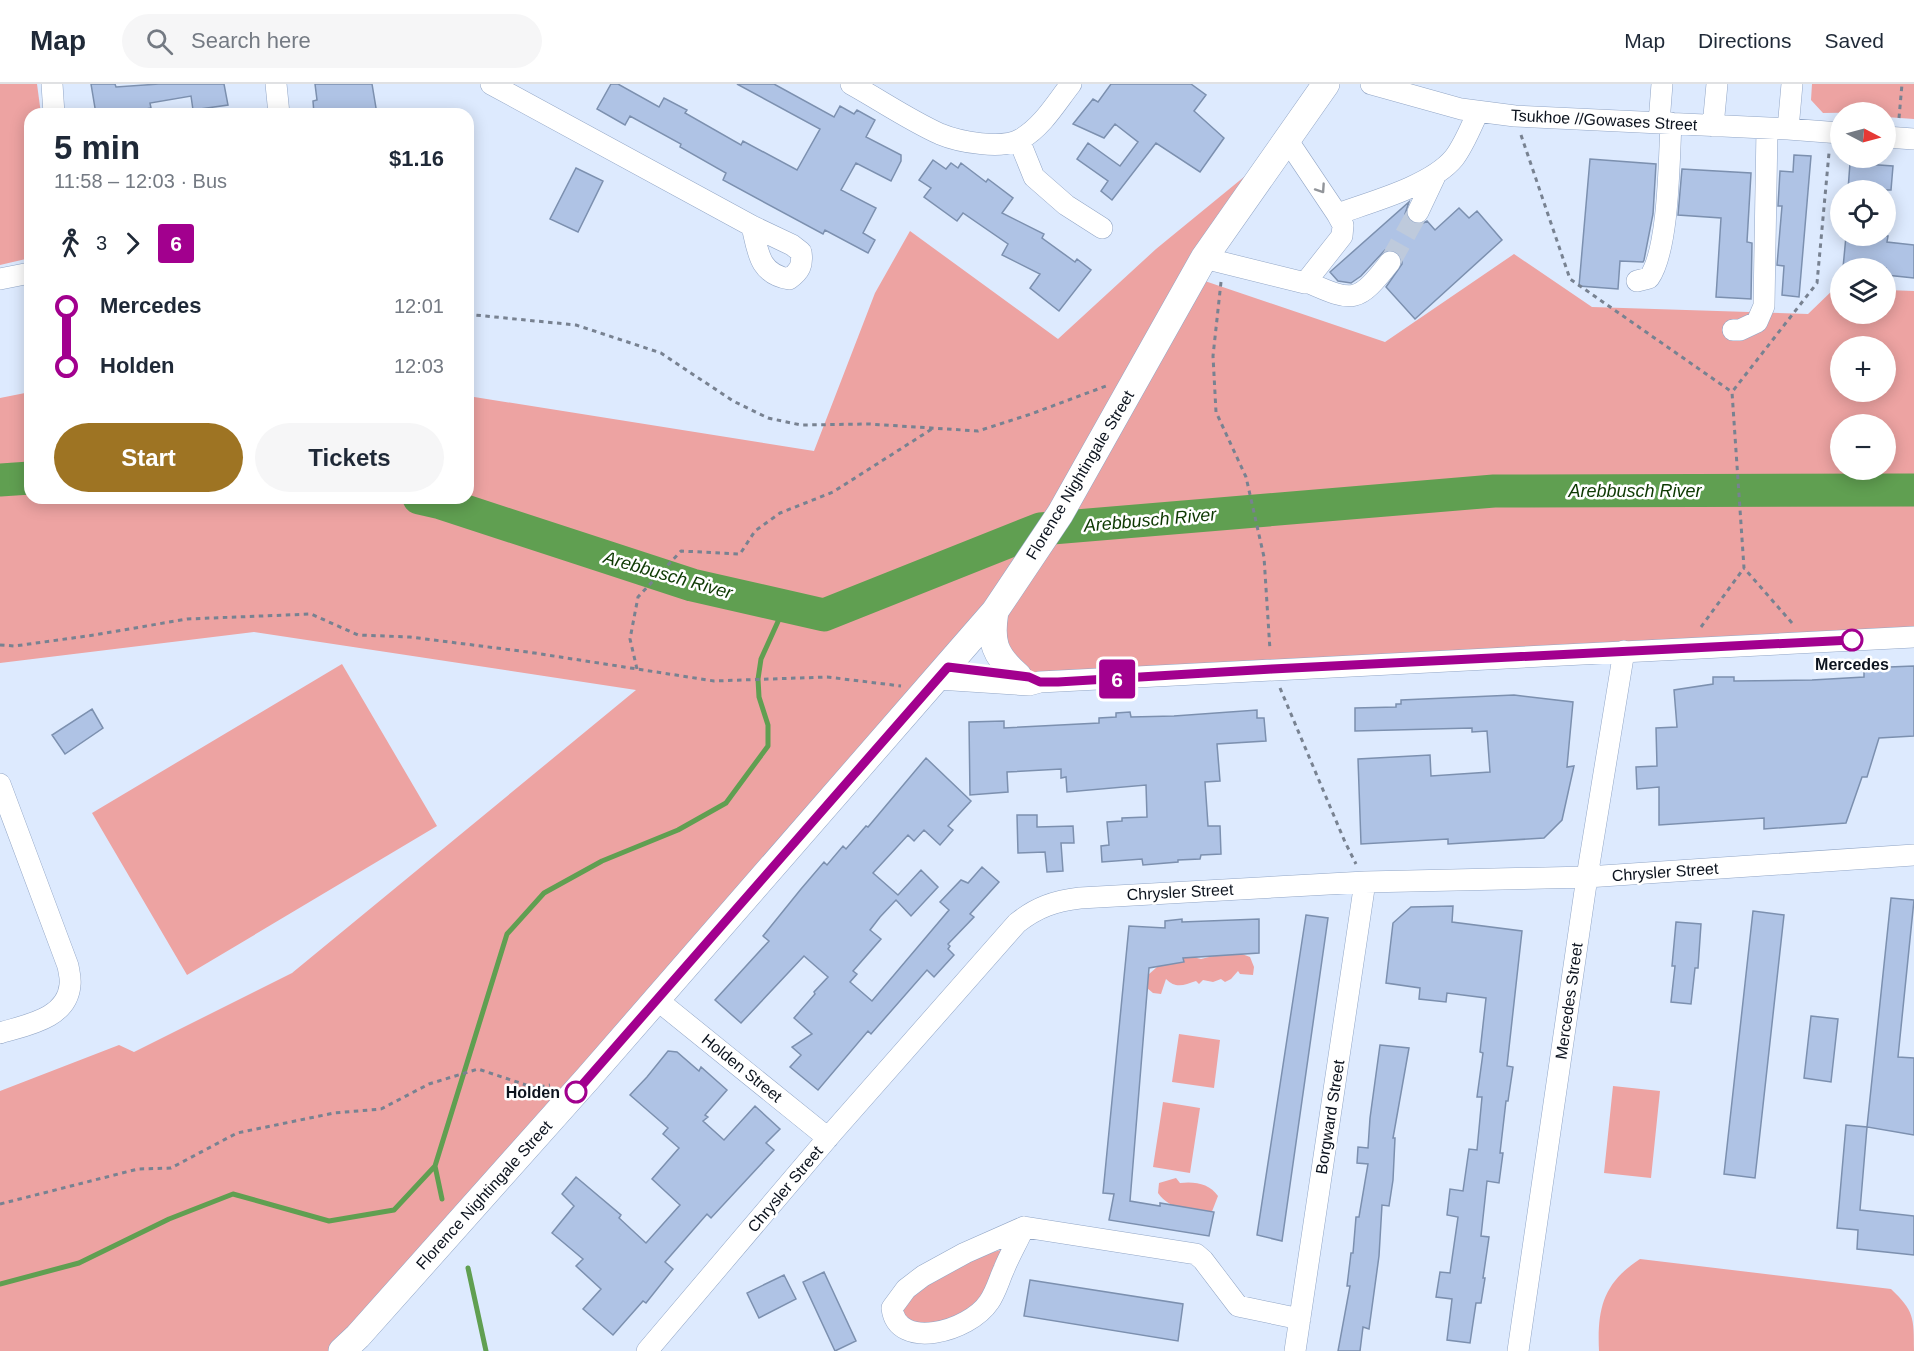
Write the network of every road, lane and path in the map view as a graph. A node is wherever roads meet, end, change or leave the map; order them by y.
1 (52, 84) edge
2 (276, 84) edge
3 (491, 84) edge
4 (851, 84) edge
5 (1071, 84) edge
6 (1326, 84) edge
7 (1371, 84) edge
8 (1662, 84) edge
9 (1717, 84) edge
10 (1792, 84) edge
11 (1902, 84) edge
12 (54, 108) edge
13 (278, 108) edge
14 (1478, 112) junction
15 (1515, 116) junction
16 (1665, 123) junction
17 (1713, 126) junction
18 (1777, 128) junction
19 (1830, 132) edge
20 (1899, 138) edge
21 (1019, 140) junction
22 (1288, 141) junction
23 (1832, 168) edge
24 (1436, 174) junction
25 (1418, 212) tunnel mouth
26 (1337, 213) junction
27 (752, 226) dead end
28 (1102, 228) dead end
29 (1214, 260) junction
30 (1390, 262) tunnel mouth
31 (24, 274) edge
32 (0, 279) edge
33 (1637, 281) dead end
34 (1307, 282) junction
35 (474, 315) edge
36 (1733, 330) dead end
37 (1136, 380) junction
38 (1732, 392) junction
39 (936, 426) junction
40 (1744, 568) junction
41 (995, 611) junction
42 (1914, 637) edge
43 (1809, 642) junction
44 (0, 645) edge
45 (1686, 649) junction
46 (1624, 651) junction
47 (637, 669) junction
48 (1272, 669) junction
49 (937, 678) junction
50 (1029, 679) junction
51 (0, 784) edge
52 (1914, 855) edge
53 (1587, 877) junction
54 (1365, 882) junction
55 (656, 999) junction
56 (0, 1033) edge
57 (557, 1083) dead end
58 (828, 1138) junction
59 (0, 1204) edge
60 (1024, 1227) junction
61 (1300, 1319) junction
62 (342, 1351) edge
63 (647, 1351) edge
64 (1295, 1351) edge
65 (1518, 1351) edge

1 - 12 street
2 - 13 street
3 - 27 street
4 - 21 street
5 - 21 street
6 - 22 main road, Florence Nightingale Street
7 - 14 street, Tsukhoe //Gowases Street
8 - 16 street
9 - 17 street
10 - 18 street
11 - 20 path
14 - 15 street, Tsukhoe //Gowases Street
14 - 24 street
15 - 16 street, Tsukhoe //Gowases Street
15 - 38 path
16 - 17 street, Tsukhoe //Gowases Street
16 - 33 street
17 - 18 street, Tsukhoe //Gowases Street
18 - 19 street, Tsukhoe //Gowases Street
18 - 36 street
21 - 28 street
22 -> 26 street
22 - 29 main road, Florence Nightingale Street
23 - 38 path
24 - 25 street
24 - 26 street
26 - 34 street
29 - 34 street
29 - 37 main road, Florence Nightingale Street
29 - 48 path
30 - 34 street
31 - 32 street
35 - 39 path
37 - 39 path
37 - 41 main road, Florence Nightingale Street
38 - 40 path
39 - 47 path
40 - 43 path
40 - 45 path
41 - 49 main road, Florence Nightingale Street
41 - 50 main road
42 - 43 street
43 - 45 street
44 - 47 path
45 - 46 street
46 - 48 street
46 - 53 street, Mercedes Street
47 - 49 path
48 - 50 street
48 - 54 path
49 - 50 street
49 - 55 main road, Florence Nightingale Street
51 - 56 street
52 - 53 street, Chrysler Street
53 - 54 street, Chrysler Street
53 - 65 street, Mercedes Street
54 - 58 street, Chrysler Street
54 - 61 street, Borgward Street
55 - 58 street, Holden Street
55 - 62 main road, Florence Nightingale Street
57 - 59 path
58 - 63 street, Chrysler Street
60 - 60 street
60 - 61 street
61 - 64 street, Borgward Street

